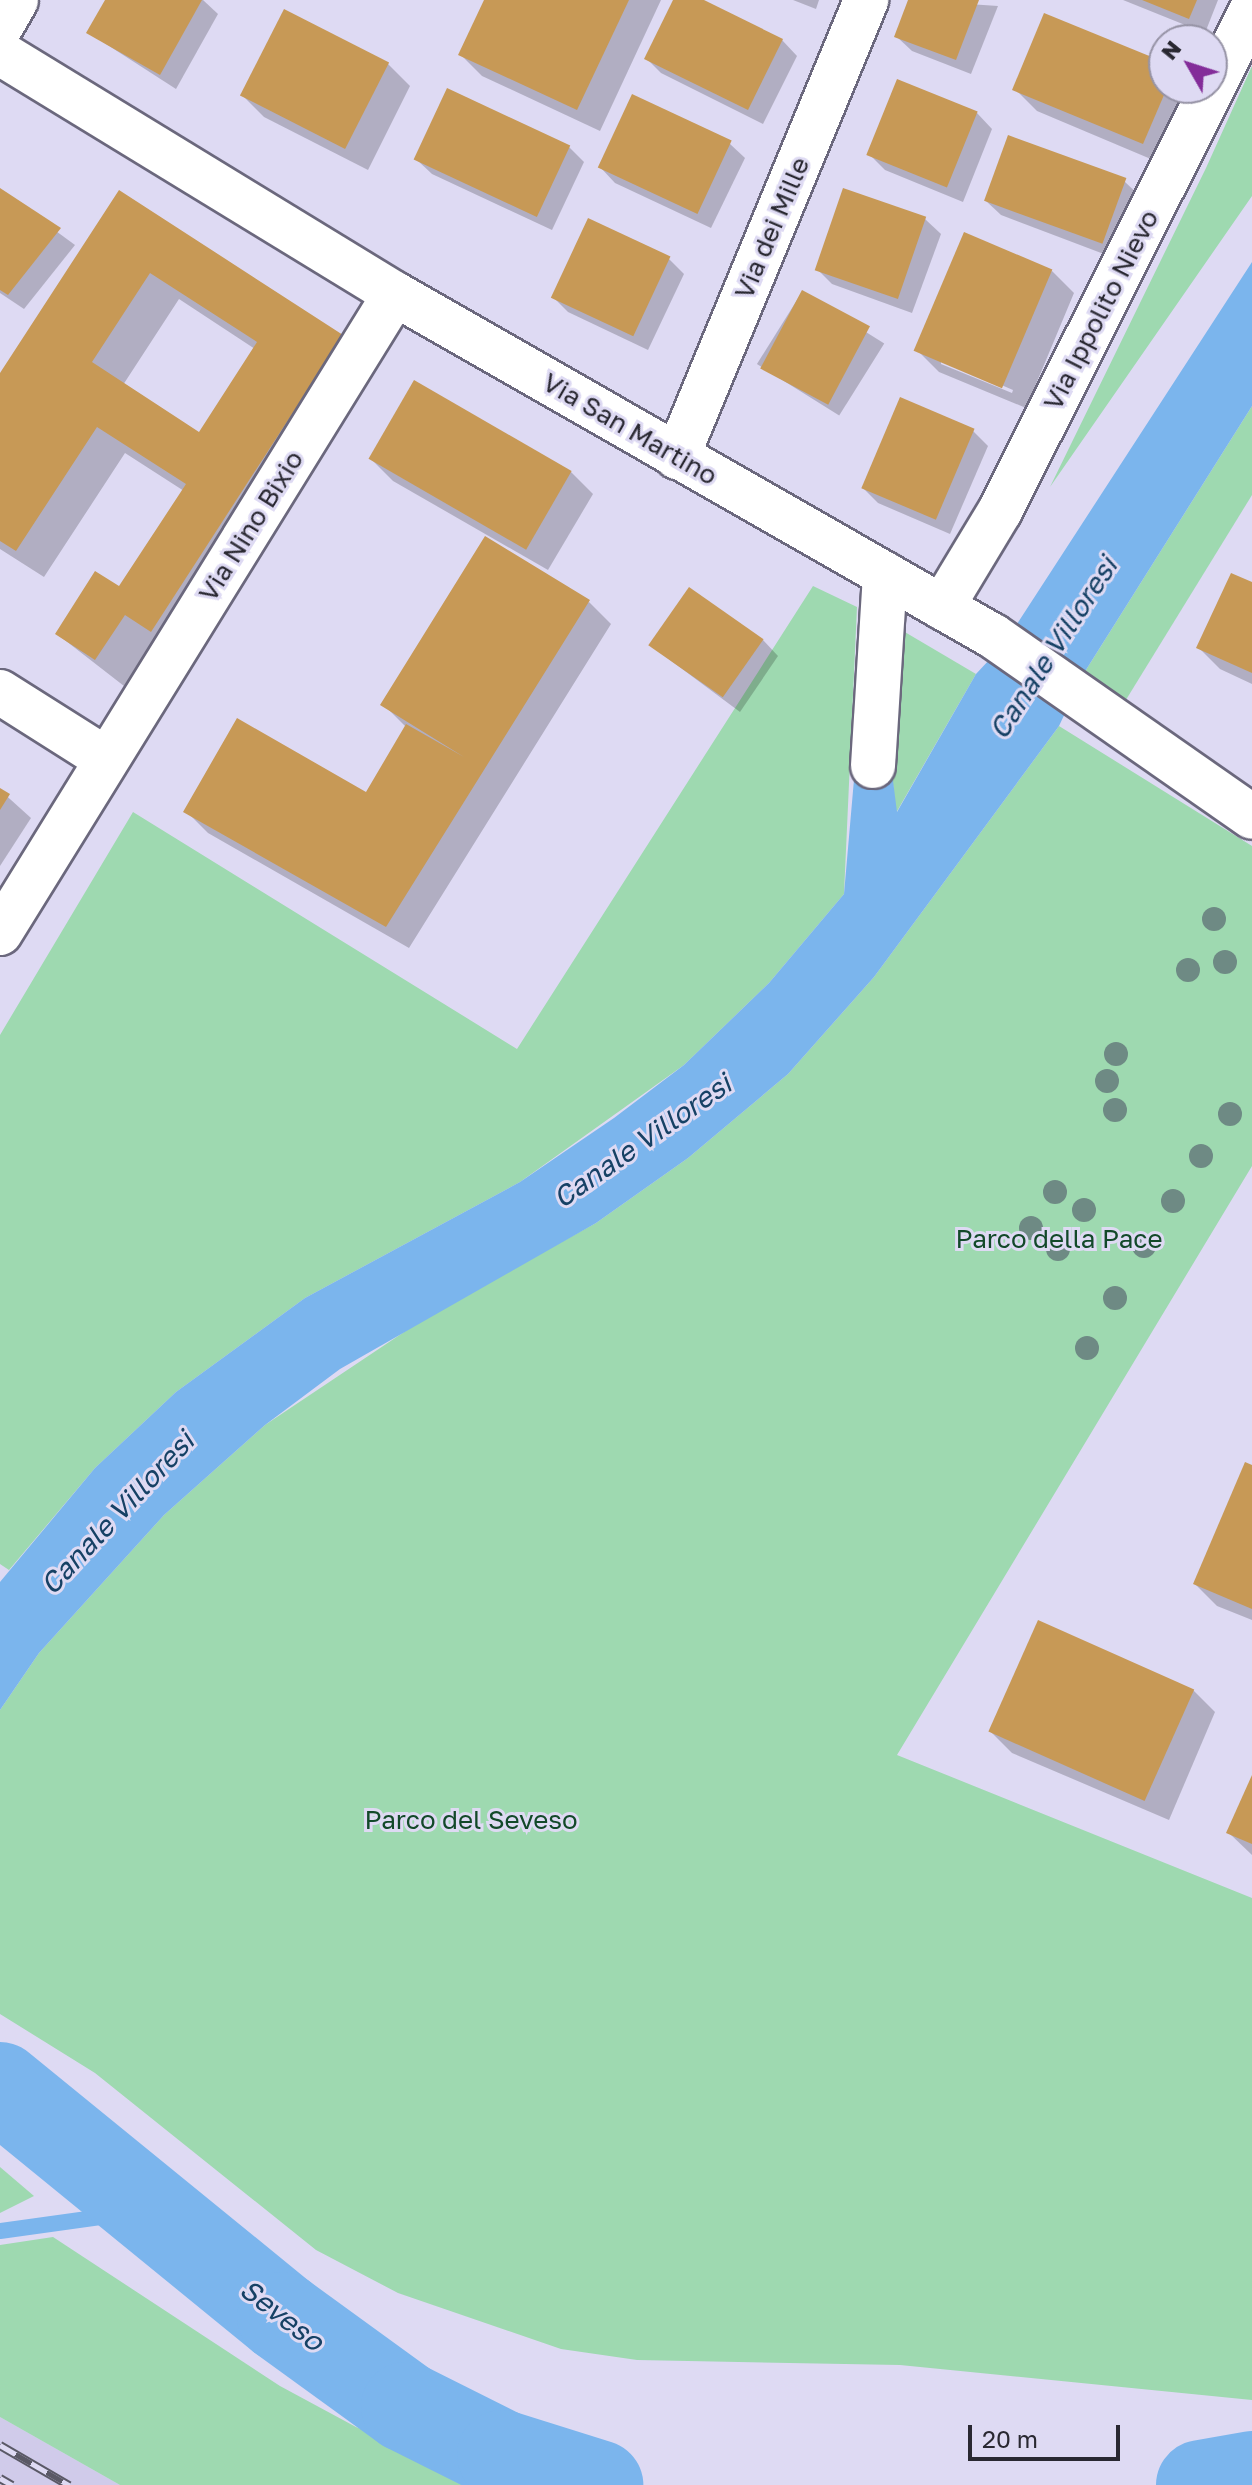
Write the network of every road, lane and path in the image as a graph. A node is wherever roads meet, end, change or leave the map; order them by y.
1 (16, 0) edge
2 (866, 0) edge
3 (1252, 9) edge
4 (0, 28) edge
5 (0, 53) edge
6 (395, 294) junction
7 (677, 457) junction
8 (885, 574) junction
9 (942, 607) junction
10 (0, 692) edge
11 (106, 759) junction
12 (873, 766) dead end
13 (1252, 817) edge
14 (0, 933) edge

1 - 4 street
2 - 7 street, Via dei Mille
3 - 9 street, Via Ippolito Nievo
5 - 6 street, Via San Martino
6 - 7 street, Via San Martino
6 - 11 street, Via Nino Bixio
7 - 8 street, Via San Martino
8 - 9 street, Via San Martino
8 - 12 street
9 - 13 street, Via San Martino
10 - 11 street
11 - 14 street, Via Nino Bixio

